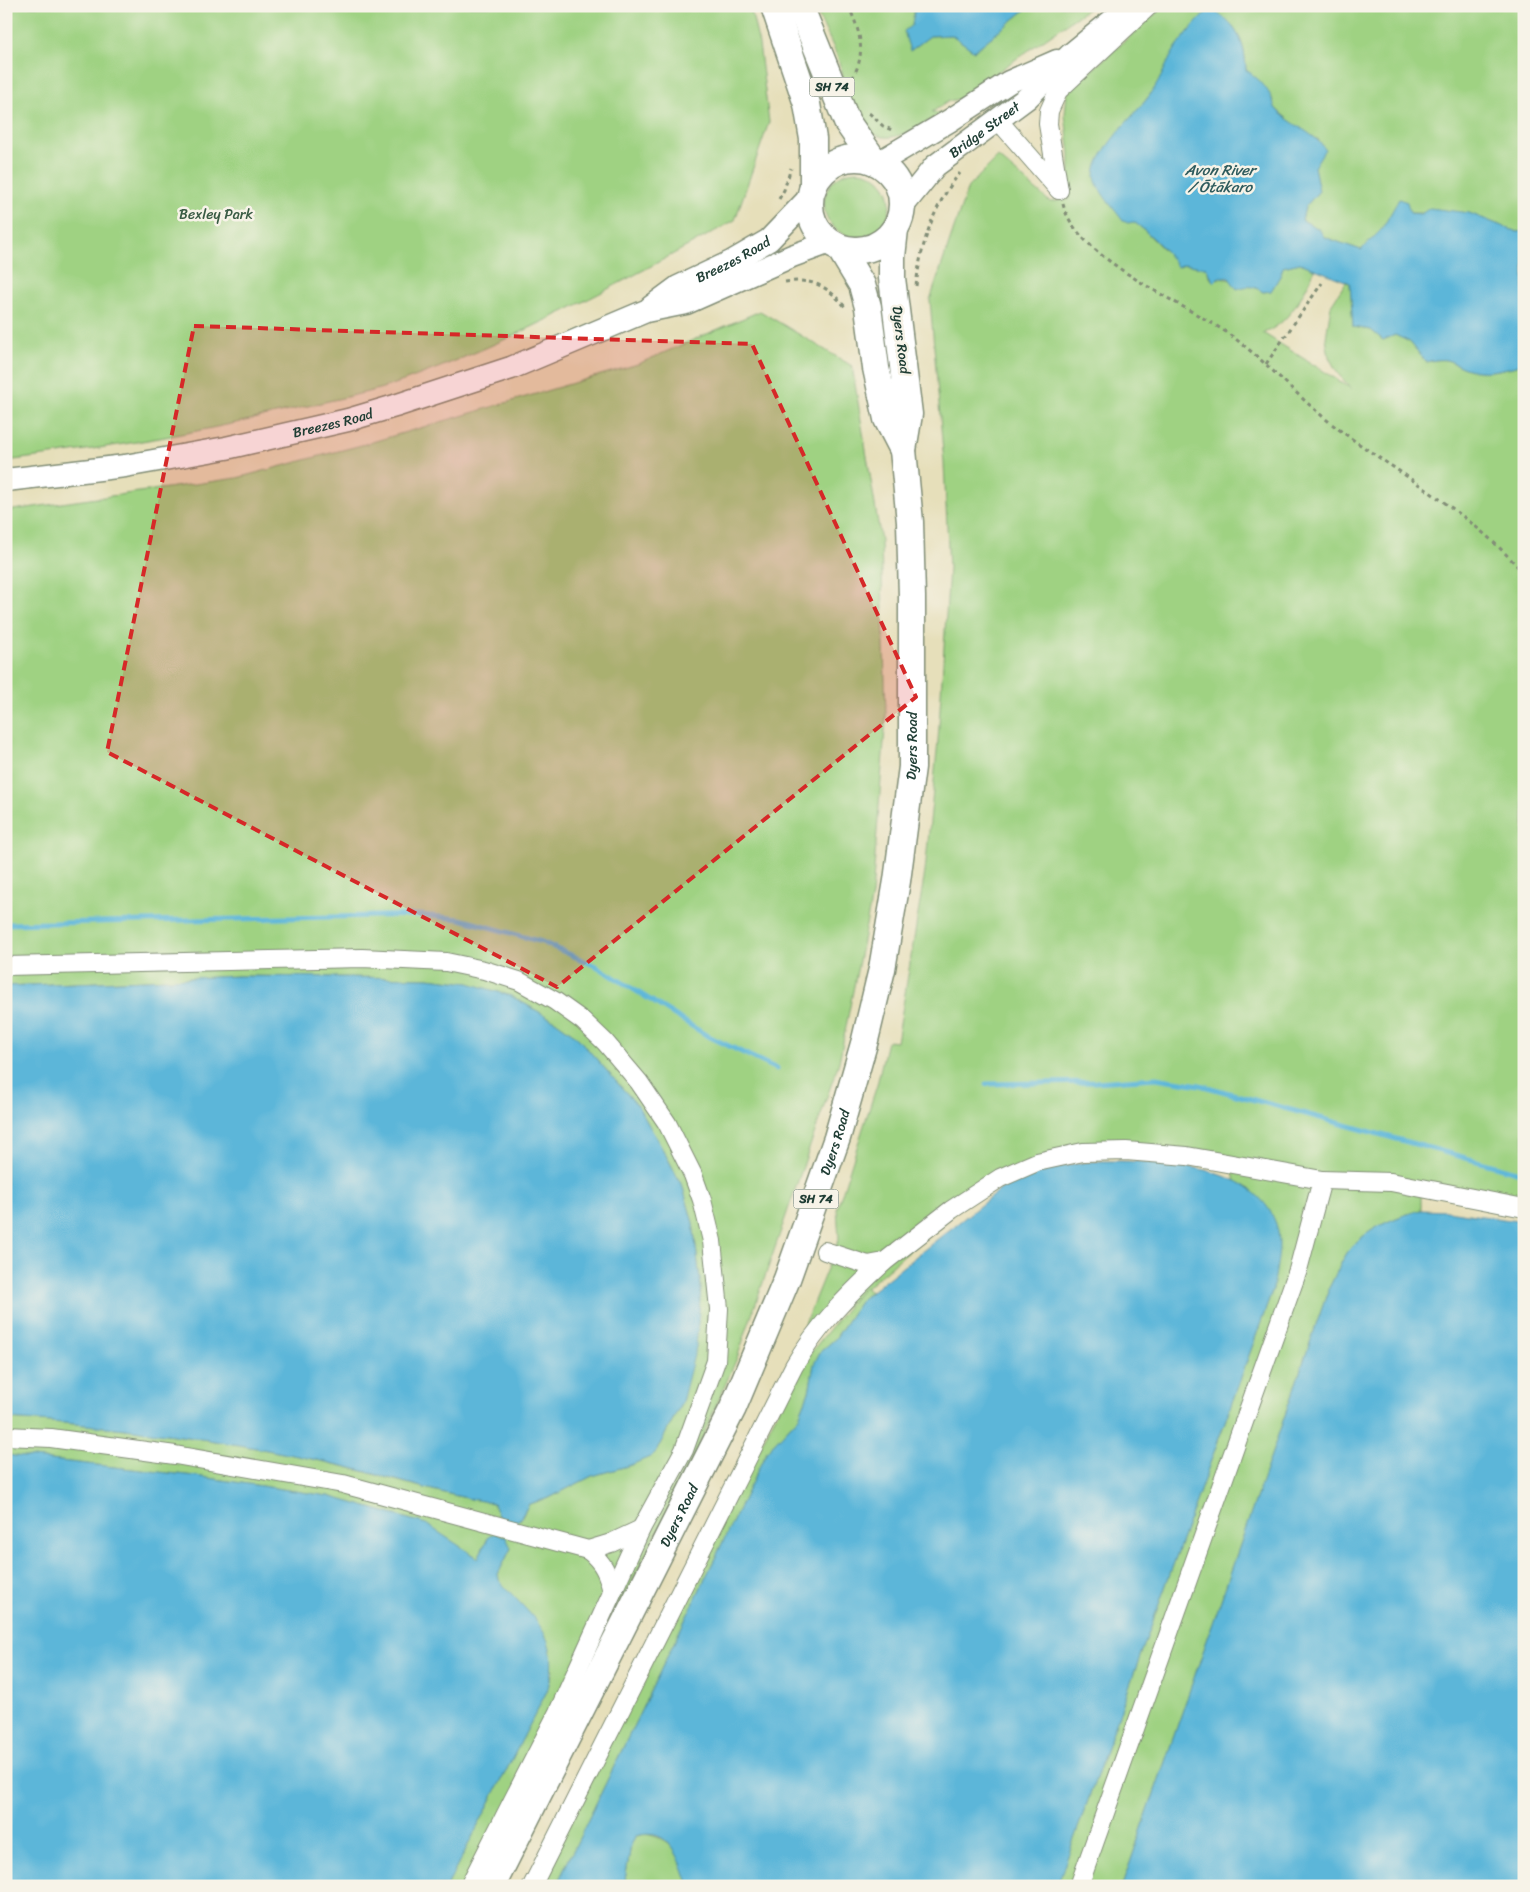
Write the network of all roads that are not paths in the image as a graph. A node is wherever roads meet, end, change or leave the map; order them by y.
1 (774, 6) edge
2 (800, 6) edge
3 (1130, 6) edge
4 (1150, 6) edge
5 (1070, 55) junction
6 (998, 120) junction
7 (876, 163) junction
8 (812, 192) junction
9 (899, 218) junction
10 (834, 245) junction
11 (646, 311) junction
12 (903, 450) junction
13 (6, 480) edge
14 (6, 966) edge
15 (1322, 1180) junction
16 (1524, 1208) edge
17 (825, 1251) dead end
18 (884, 1262) junction
19 (6, 1436) edge
20 (640, 1529) junction
21 (588, 1550) junction
22 (612, 1592) junction
23 (469, 1886) edge
24 (492, 1886) edge
25 (532, 1886) edge
26 (1080, 1886) edge

1 - 8 highway, SH 74
2 - 7 highway, SH 74
3 - 5 main road, Bridge Street
4 - 6 lane
5 - 6 main road, Bridge Street
5 - 7 main road, Bridge Street
6 - 9 main road, Bridge Street
7 - 8 highway
7 - 9 highway, SH 74
8 - 10 highway, SH 74
8 - 11 main road, Breezes Road
9 - 10 highway
9 - 12 highway, Dyers Road / SH 74
10 - 11 main road, Breezes Road
10 - 12 highway, Dyers Road / SH 74
11 - 13 main road, Breezes Road
12 - 24 highway, Dyers Road / SH 74
14 - 20 lane
15 - 16 lane
15 - 18 lane
15 - 26 lane
17 - 18 lane
18 - 25 lane
19 - 21 lane
20 - 21 lane
20 - 22 lane
21 - 22 lane
22 - 23 lane

